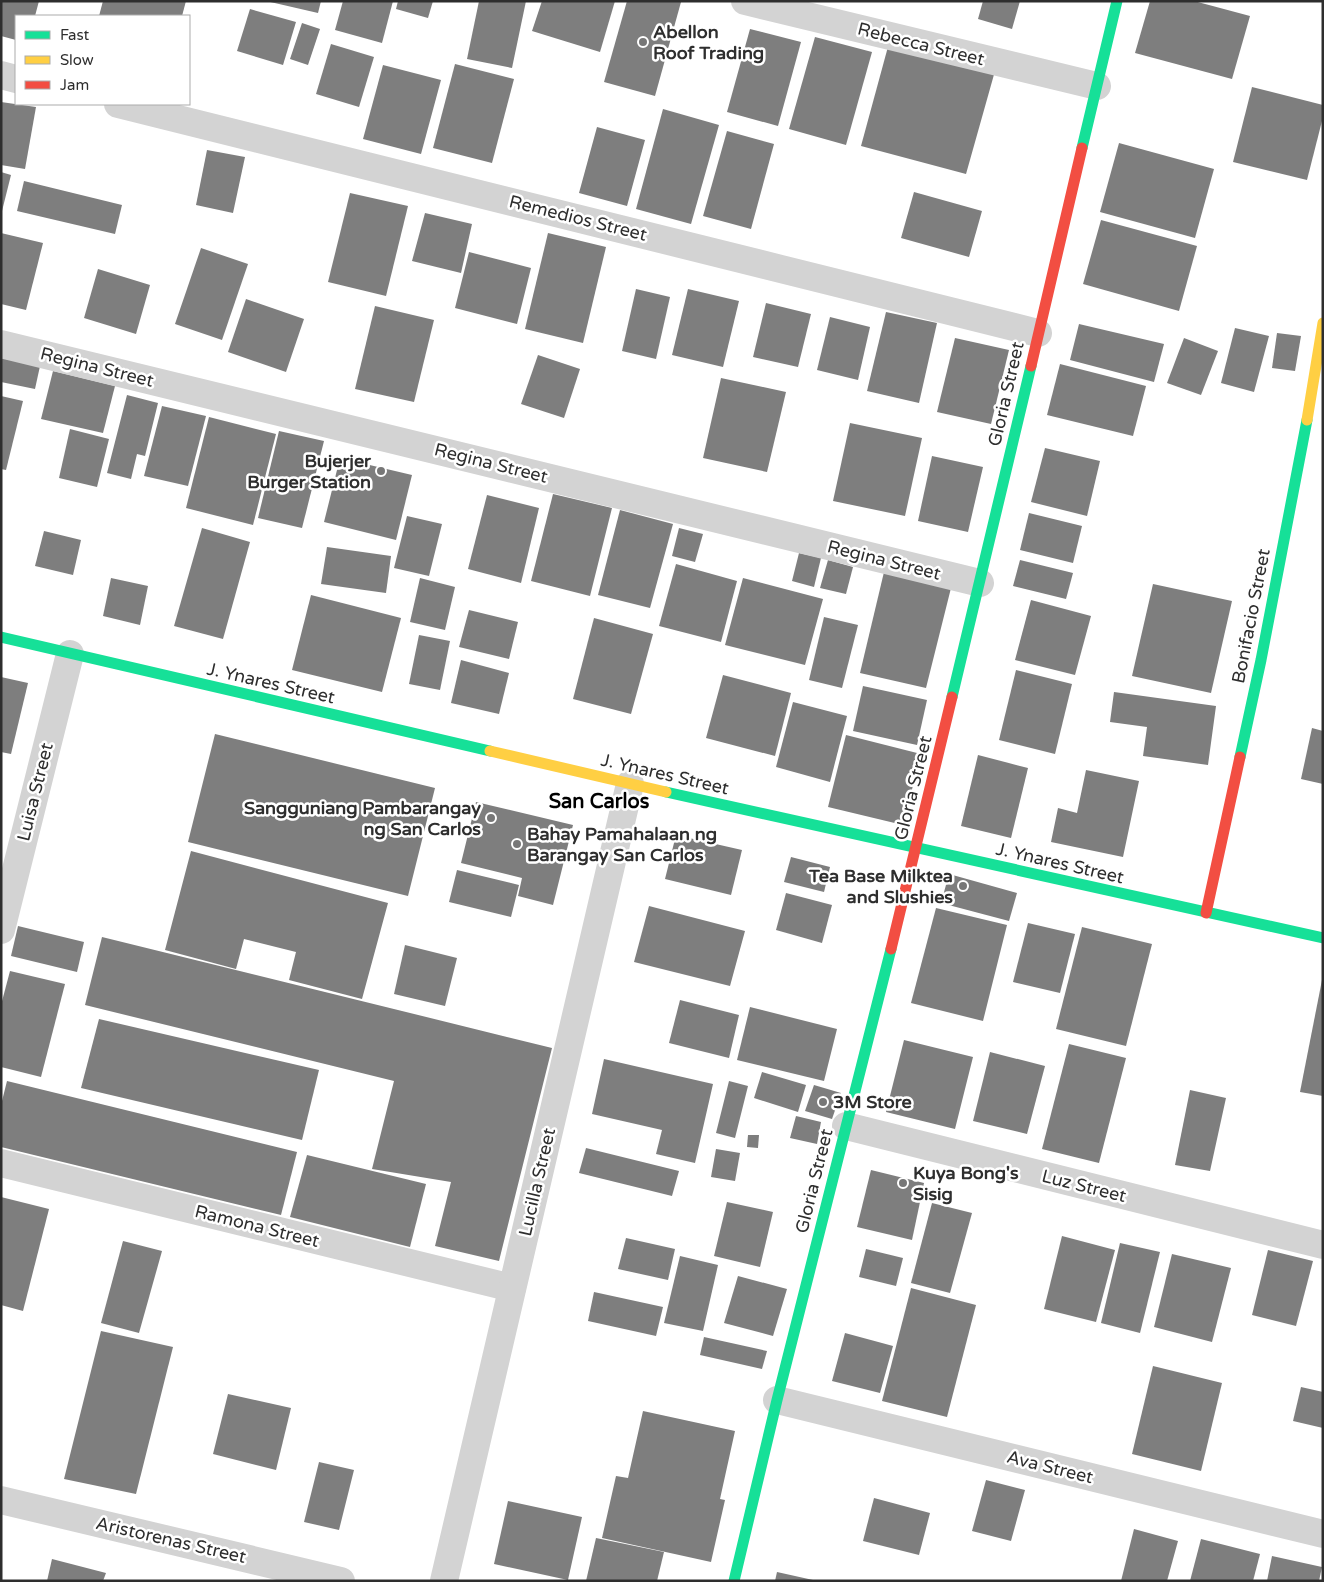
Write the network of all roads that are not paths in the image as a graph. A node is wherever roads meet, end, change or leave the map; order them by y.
1 (745, 1) edge
2 (1117, 1) edge
3 (1, 75) edge
4 (15, 78) edge
5 (1097, 86) junction
6 (122, 105) edge
7 (1323, 323) edge
8 (1038, 333) junction
9 (1, 344) edge
10 (980, 583) junction
11 (1, 637) edge
12 (70, 654) junction
13 (630, 784) junction
14 (916, 849) junction
15 (1206, 913) junction
16 (1, 930) edge
17 (1323, 938) edge
18 (846, 1126) junction
19 (1, 1163) edge
20 (1323, 1246) edge
21 (512, 1288) junction
22 (777, 1400) junction
23 (1, 1500) edge
24 (1323, 1534) edge
25 (341, 1581) edge
26 (444, 1581) edge
27 (734, 1581) edge

1 - 5 street, Rebecca Street
2 - 5 street, Gloria Street
3 - 4 street
5 - 8 street, Gloria Street
6 - 8 street, Remedios Street
7 - 15 street, Bonifacio Street
8 - 10 street, Gloria Street
9 - 10 street, Regina Street
10 - 14 street, Gloria Street
11 - 12 street, J. Ynares Street
12 - 13 street, J. Ynares Street
12 - 16 street, Luisa Street
13 - 14 street, J. Ynares Street
13 - 21 street, Lucilla Street
14 - 15 street, J. Ynares Street
14 - 18 street, Gloria Street
15 - 17 street, J. Ynares Street
18 - 20 street, Luz Street
18 - 22 street, Gloria Street
19 - 21 street, Ramona Street
21 - 26 street, Lucilla Street
22 - 24 street, Ava Street
22 - 27 street, Gloria Street
23 - 25 street, Aristorenas Street

